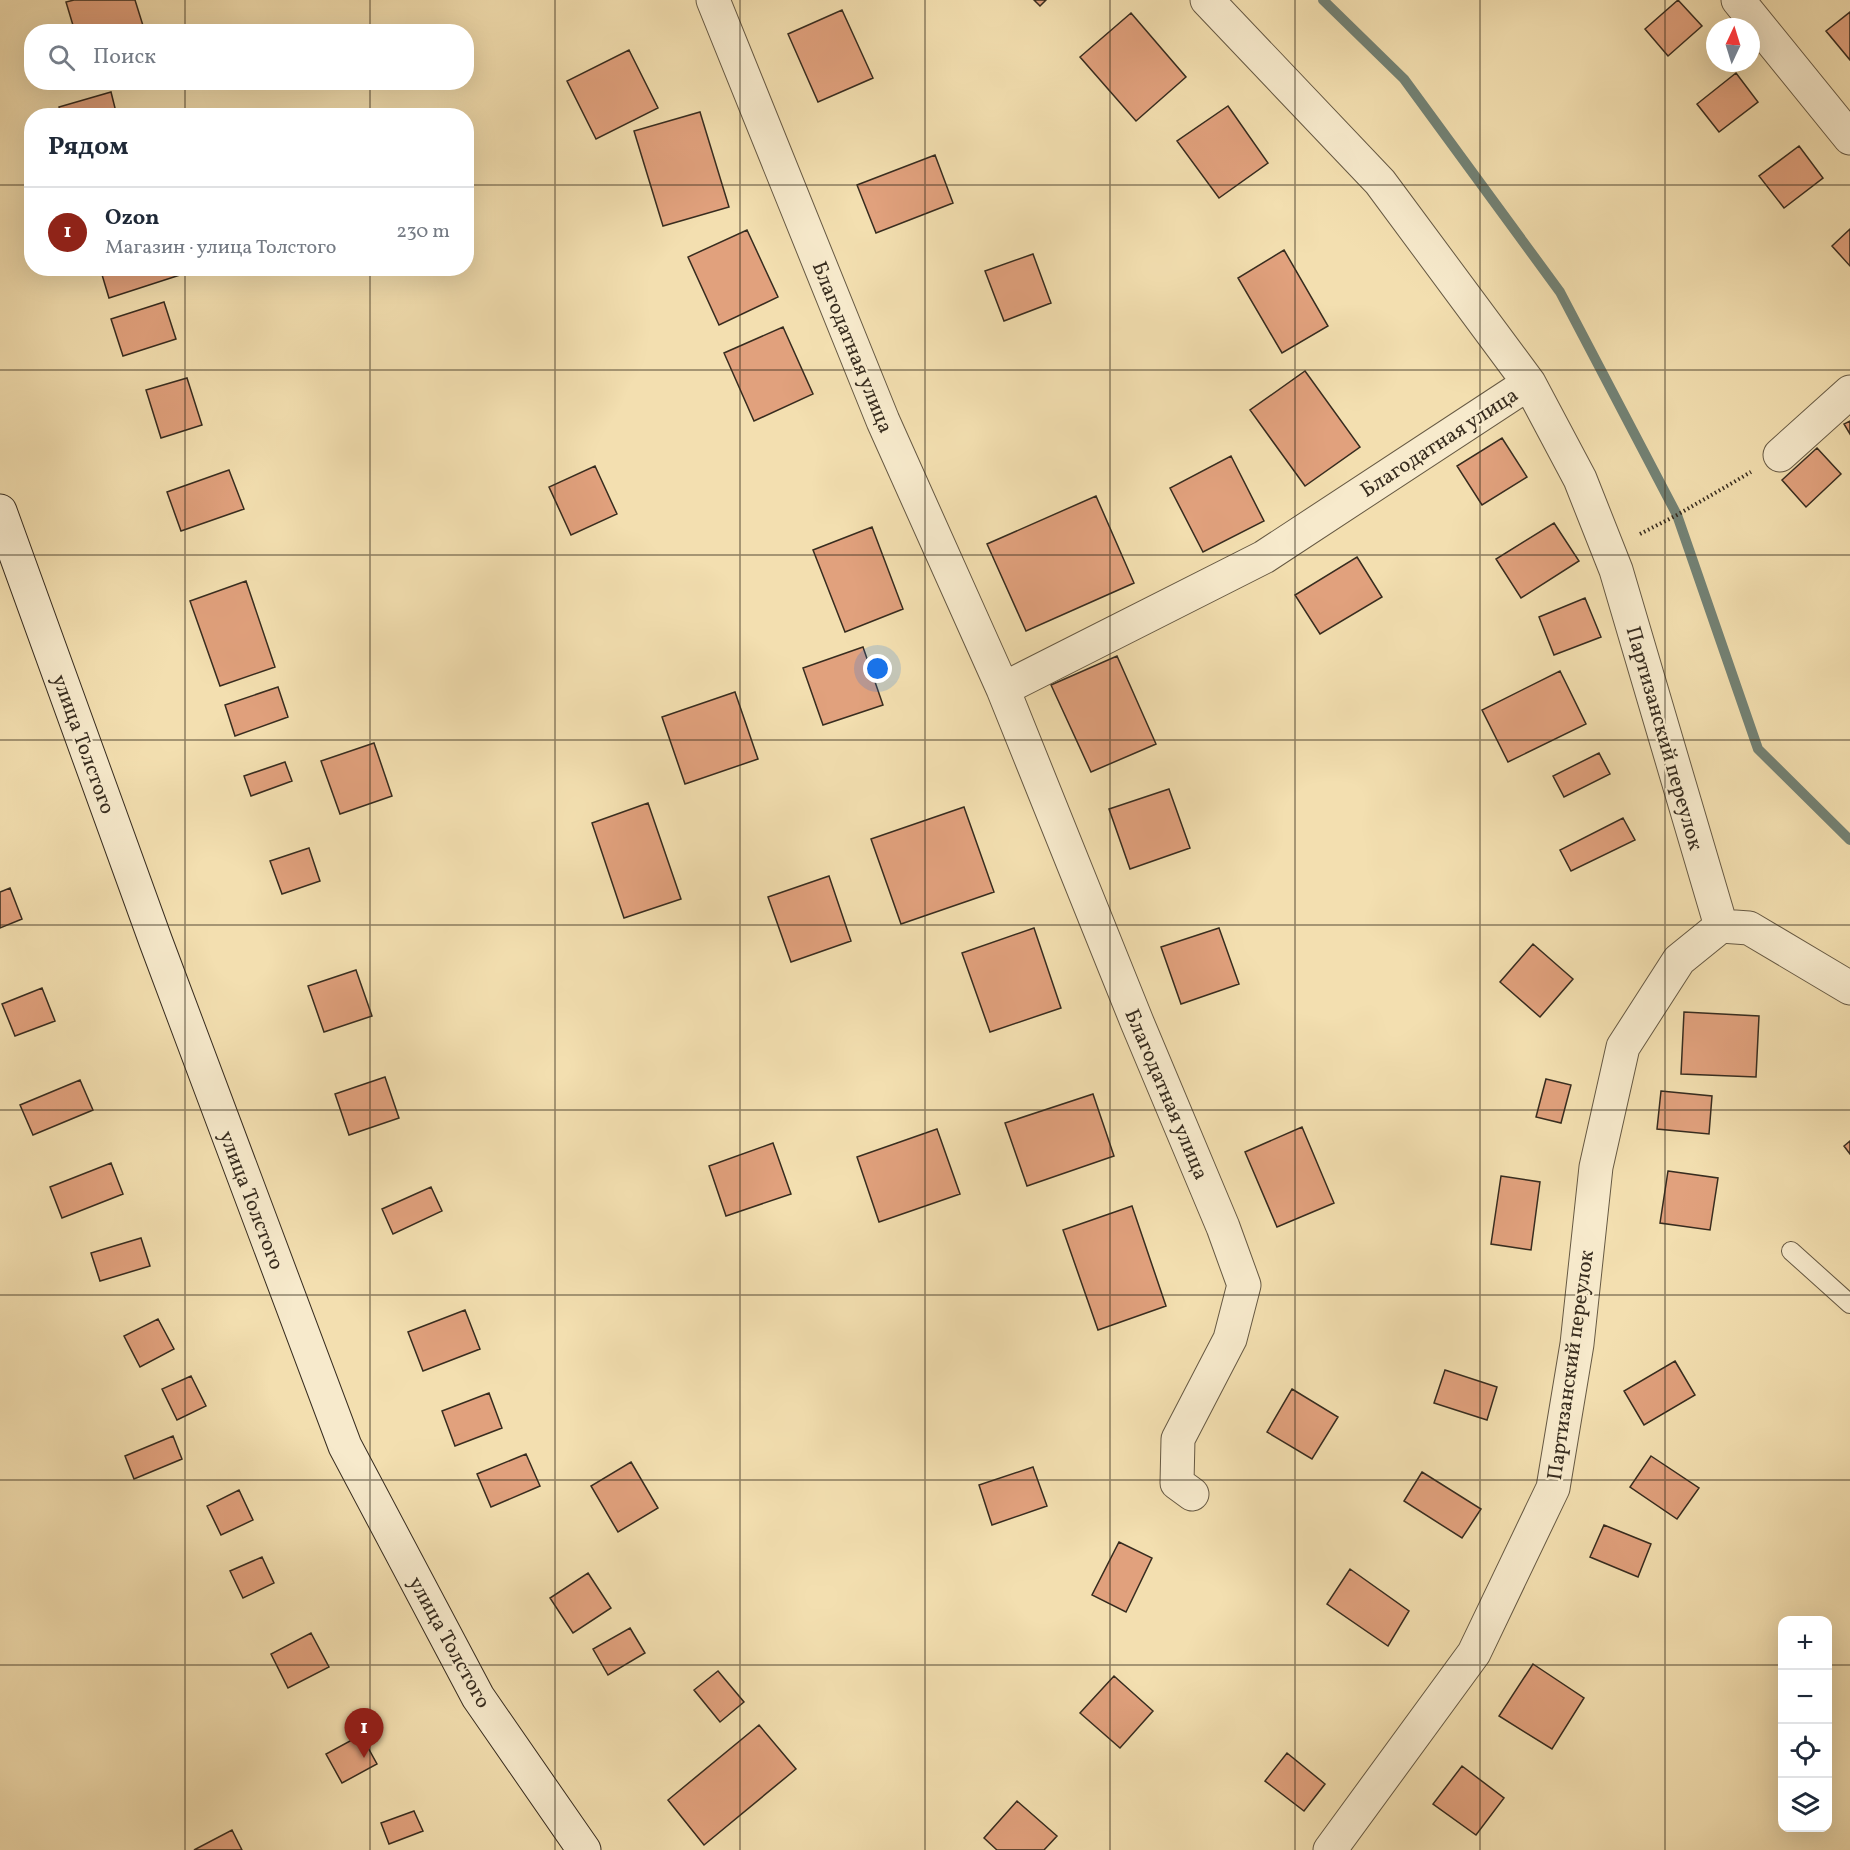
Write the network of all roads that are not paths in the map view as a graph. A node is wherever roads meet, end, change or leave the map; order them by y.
1 (713, 0) edge
2 (1207, 0) edge
3 (1738, 0) edge
4 (1850, 138) edge
5 (1529, 383) junction
6 (1850, 392) edge
7 (1780, 455) road end
8 (0, 511) edge
9 (1003, 689) junction
10 (1721, 926) junction
11 (1850, 988) edge
12 (1791, 1251) dead end
13 (1850, 1304) edge
14 (1192, 1494) dead end
15 (584, 1850) edge
16 (1330, 1850) edge

1 - 9 street, Благодатная улица
2 - 5 street, Благодатная улица
3 - 4 street
5 - 9 street, Благодатная улица
5 - 10 street, Партизанский переулок
6 - 7 street
8 - 15 street, улица Толстого
9 - 14 street, Благодатная улица
10 - 11 street
10 - 16 street, Партизанский переулок
12 - 13 lane

